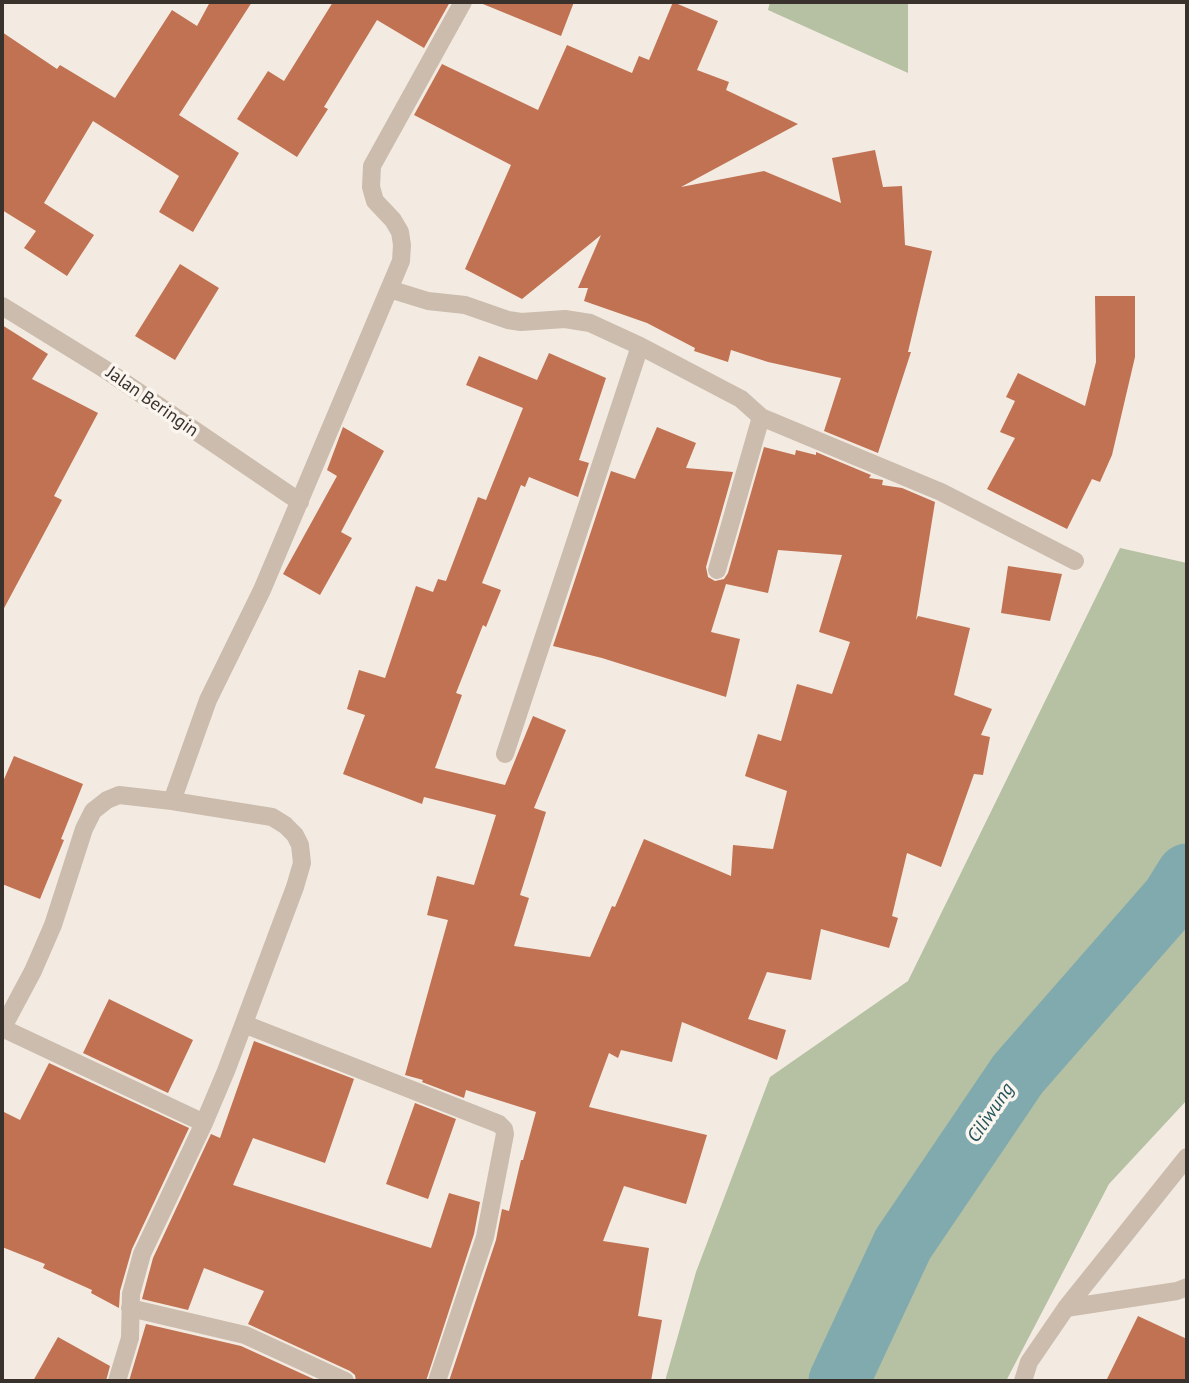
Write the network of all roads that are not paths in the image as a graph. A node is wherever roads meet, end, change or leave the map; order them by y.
1 (463, 2) edge
2 (389, 289) junction
3 (2, 306) edge
4 (640, 346) junction
5 (761, 417) junction
6 (300, 502) junction
7 (1075, 561) dead end
8 (717, 570) dead end
9 (505, 754) dead end
10 (172, 801) junction
11 (244, 1024) junction
12 (2, 1029) edge
13 (204, 1123) junction
14 (1187, 1157) edge
15 (1187, 1287) edge
16 (1066, 1307) junction
17 (130, 1308) junction
18 (117, 1381) edge
19 (345, 1381) edge
20 (437, 1381) edge
21 (1023, 1381) edge

1 - 2 street
2 - 4 street
2 - 6 street
3 - 6 street, Jalan Beringin
4 - 5 street
4 - 9 street
5 - 7 street
5 - 8 street
6 - 10 street
10 - 11 street
10 - 12 street
11 - 13 street
11 - 20 street
12 - 13 street
13 - 17 street
14 - 16 street
15 - 16 street
16 - 21 street
17 - 18 street
17 - 19 street

